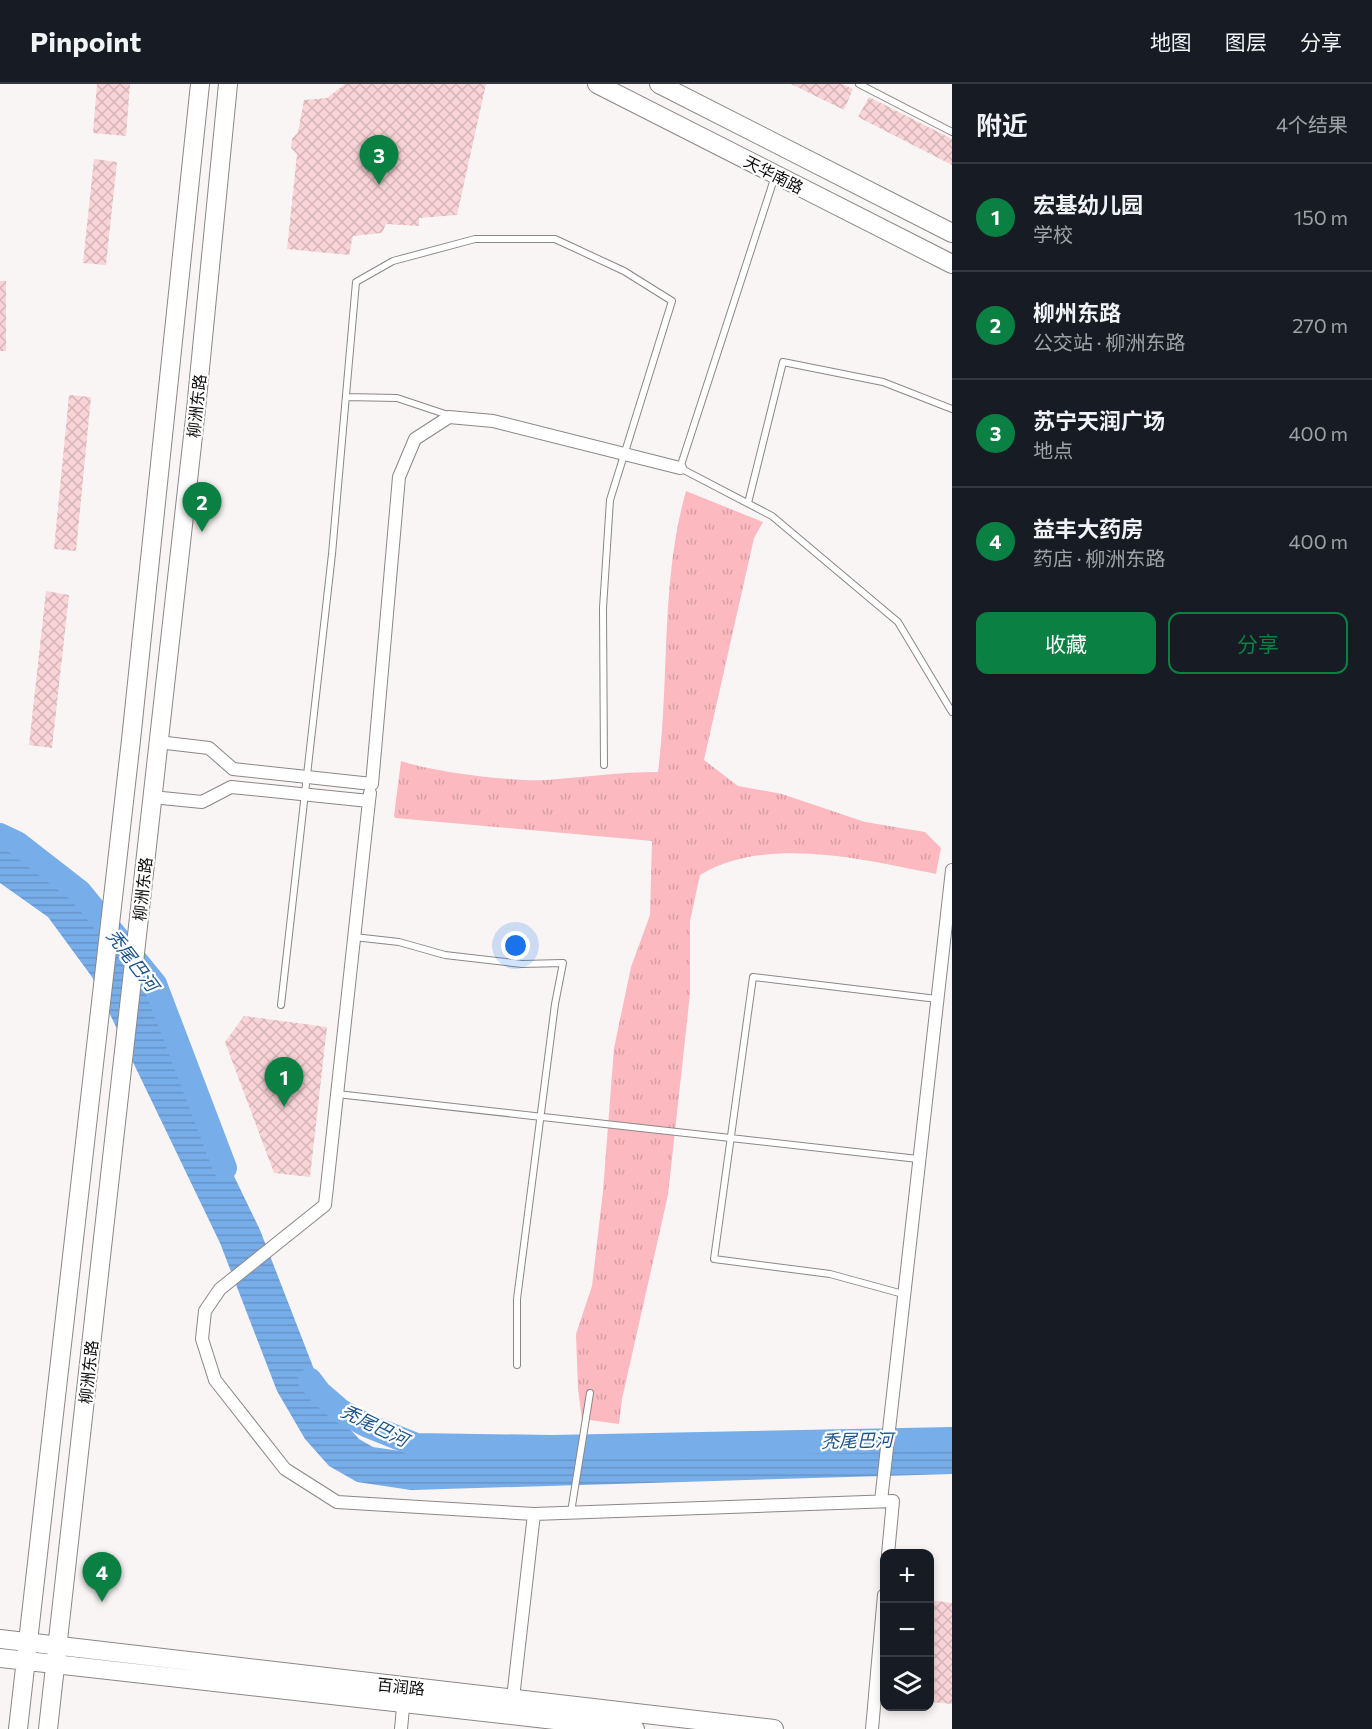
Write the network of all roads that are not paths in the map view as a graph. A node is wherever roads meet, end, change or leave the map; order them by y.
1 (200, 84) edge
2 (205, 84) edge
3 (230, 84) edge
4 (597, 84) edge
5 (659, 84) edge
6 (859, 84) edge
7 (952, 132) edge
8 (192, 173) junction
9 (775, 175) junction
10 (952, 233) edge
11 (952, 264) edge
12 (346, 397) junction
13 (952, 409) edge
14 (457, 418) junction
15 (626, 454) junction
16 (680, 468) junction
17 (748, 503) junction
18 (952, 712) edge
19 (158, 742) junction
20 (604, 765) dead end
21 (306, 777) junction
22 (372, 784) junction
23 (304, 794) junction
24 (152, 797) junction
25 (369, 801) junction
26 (952, 870) edge
27 (354, 937) junction
28 (937, 999) junction
29 (281, 1005) dead end
30 (337, 1094) junction
31 (541, 1118) junction
32 (729, 1138) junction
33 (918, 1159) junction
34 (903, 1294) junction
35 (517, 1365) dead end
36 (590, 1393) dead end
37 (881, 1495) junction
38 (571, 1513) junction
39 (534, 1514) junction
40 (888, 1549) edge
41 (884, 1603) edge
42 (0, 1639) edge
43 (27, 1642) junction
44 (58, 1647) junction
45 (0, 1658) edge
46 (25, 1661) junction
47 (56, 1666) junction
48 (405, 1695) junction
49 (513, 1698) junction
50 (18, 1729) edge
51 (48, 1729) edge
52 (401, 1729) edge
53 (635, 1729) edge
54 (774, 1729) edge
55 (872, 1729) edge

1 - 8 main road
2 - 8 main road
3 - 19 main road, 柳洲东路
4 - 9 main road, 天华南路
5 - 10 main road, 天华南路
6 - 7 lane
8 - 43 main road, 柳洲东路
9 - 11 main road, 天华南路
9 - 16 lane
12 - 14 lane
12 - 15 lane
12 - 21 lane
13 - 17 lane
14 - 15 street
14 - 22 street
15 - 16 street
15 - 20 lane
16 - 17 lane
17 - 18 lane
19 - 21 street
19 - 24 main road, 柳洲东路
21 - 22 street
21 - 23 lane
22 - 25 street
23 - 24 street
23 - 25 street
23 - 29 lane
24 - 44 main road, 柳洲东路
25 - 27 street
26 - 28 street
27 - 30 street
27 - 31 lane
28 - 32 lane
28 - 33 street
30 - 31 lane
30 - 39 street
31 - 32 lane
31 - 35 lane
32 - 33 lane
32 - 34 lane
33 - 34 street
34 - 37 street
36 - 38 lane
37 - 38 street
37 - 40 street
38 - 39 street
39 - 49 street
41 - 55 street
42 - 43 main road, 百润路
43 - 44 main road, 百润路
43 - 46 main road, 柳洲东路
44 - 47 main road, 柳洲东路
44 - 48 main road, 百润路
45 - 46 main road, 百润路
46 - 47 main road, 百润路
46 - 50 main road, 柳洲东路
47 - 48 main road, 百润路
47 - 51 main road, 柳洲东路
48 - 49 main road, 百润路
48 - 52 street
48 - 53 main road, 百润路
49 - 54 main road, 百润路

